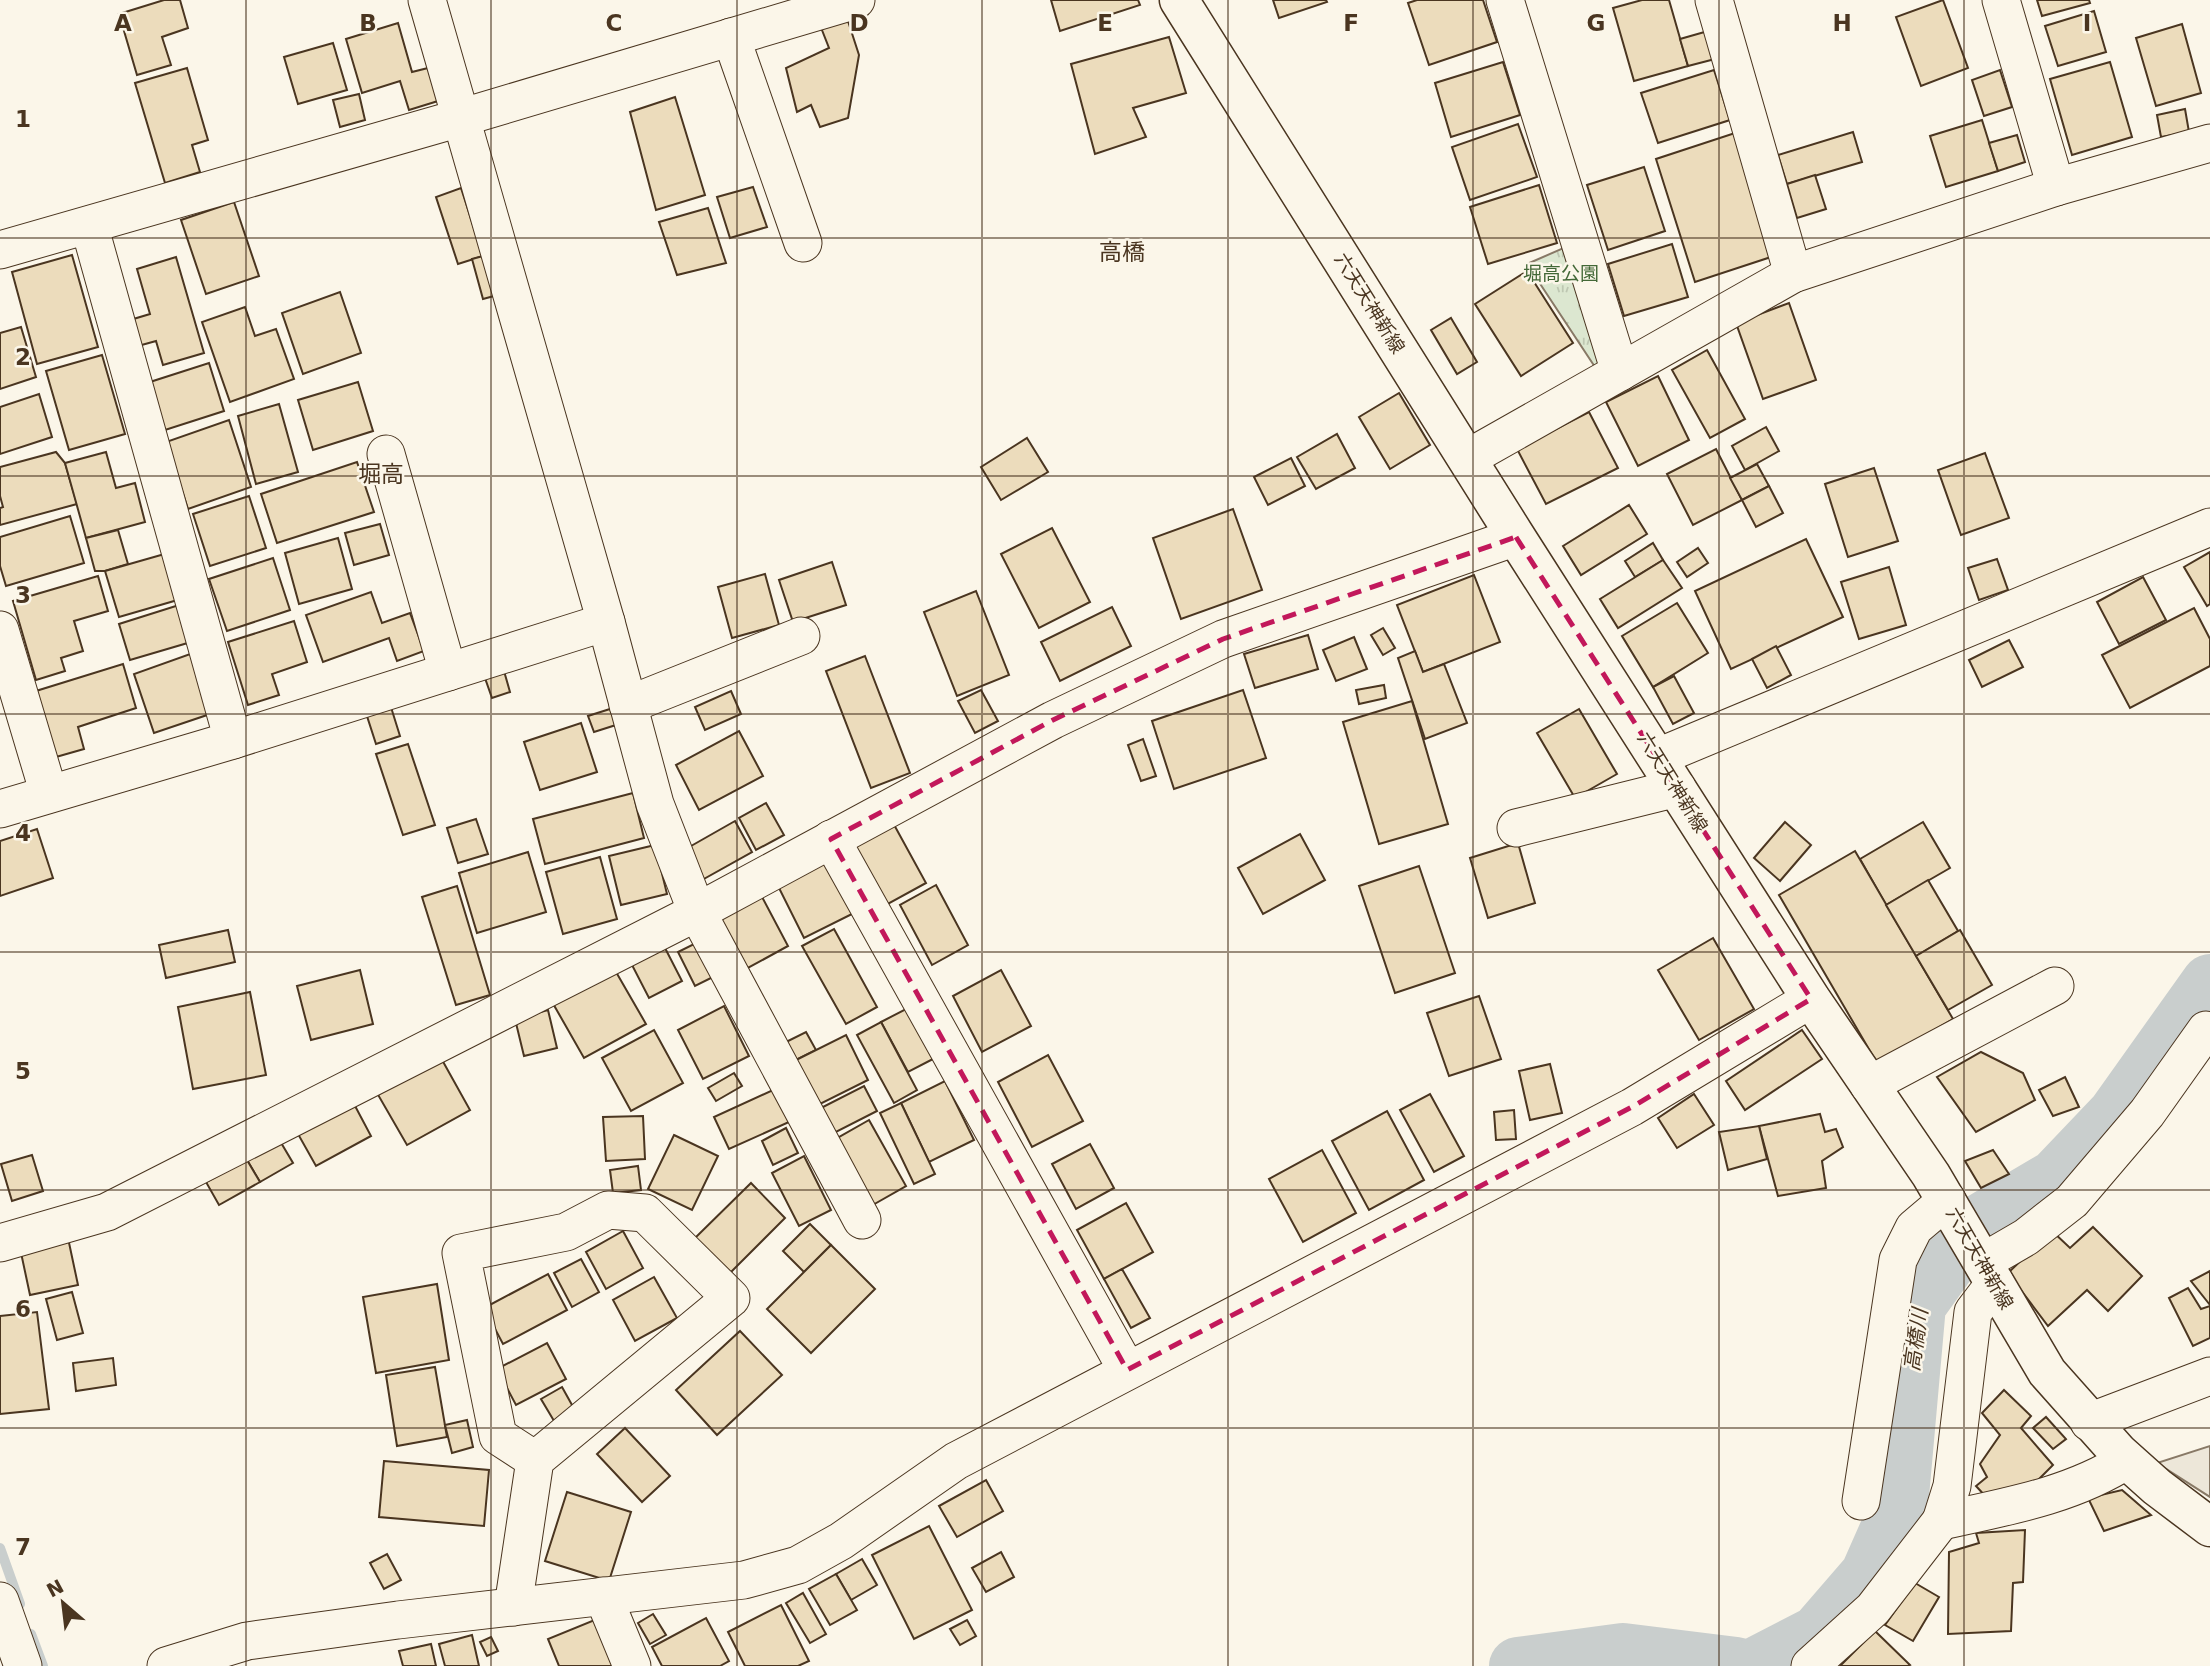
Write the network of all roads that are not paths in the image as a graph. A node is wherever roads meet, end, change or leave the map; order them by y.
1 (427, 0) edge
2 (856, 0) edge
3 (1179, 0) edge
4 (1505, 0) edge
5 (1714, 0) edge
6 (2001, 0) edge
7 (818, 6) edge
8 (731, 37) junction
9 (460, 118) junction
10 (2210, 143) edge
11 (2056, 187) junction
12 (89, 225) junction
13 (803, 243) dead end
14 (0, 250) edge
15 (1793, 274) junction
16 (1620, 372) junction
17 (386, 454) dead end
18 (1468, 458) junction
19 (2210, 527) edge
20 (1516, 537) junction
21 (606, 622) junction
22 (0, 630) edge
23 (801, 636) dead end
24 (448, 672) junction
25 (628, 705) junction
26 (233, 740) junction
27 (1667, 772) junction
28 (49, 794) junction
29 (0, 808) edge
30 (1516, 828) dead end
31 (831, 839) junction
32 (697, 912) junction
33 (2055, 986) dead end
34 (1811, 999) junction
35 (2210, 1034) edge
36 (1869, 1085) junction
37 (1951, 1207) junction
38 (862, 1220) dead end
39 (0, 1242) edge
40 (1989, 1273) junction
41 (1127, 1370) junction
42 (2210, 1376) edge
43 (2089, 1422) junction
44 (535, 1460) junction
45 (2127, 1460) junction
46 (1861, 1501) dead end
47 (1941, 1521) junction
48 (2210, 1527) edge
49 (603, 1597) junction
50 (0, 1601) edge
51 (513, 1607) junction
52 (23, 1666) edge
53 (166, 1666) edge
54 (632, 1666) edge
55 (1810, 1666) edge

1 - 9 street
2 - 7 street
3 - 18 main road, 六天天神新線
4 - 16 street
5 - 15 street
6 - 11 street
7 - 8 street
8 - 9 street
8 - 13 street
9 - 12 street
9 - 21 street
10 - 11 street
11 - 15 street
12 - 14 street
12 - 26 street
15 - 16 street
16 - 18 street
17 - 24 street
18 - 20 main road, 六天天神新線
19 - 27 street
20 - 27 main road, 六天天神新線
20 - 31 street
21 - 24 street
21 - 25 street
22 - 28 street
23 - 25 street
24 - 26 street
25 - 32 street
26 - 28 street
27 - 30 street
27 - 34 main road, 六天天神新線
28 - 29 street
31 - 32 street
31 - 41 street
32 - 38 street
32 - 39 street
33 - 36 street
34 - 36 main road, 六天天神新線
34 - 41 street
35 - 40 street
36 - 37 main road, 六天天神新線
37 - 40 main road, 六天天神新線
37 - 46 street
40 - 43 main road, 六天天神新線
40 - 47 street
41 - 49 street
42 - 43 street
43 - 45 main road, 六天天神新線
44 - 44 street
44 - 51 street
45 - 47 street
45 - 48 main road, 六天天神新線
47 - 55 street
49 - 51 street
49 - 54 street
50 - 52 street
51 - 53 street

